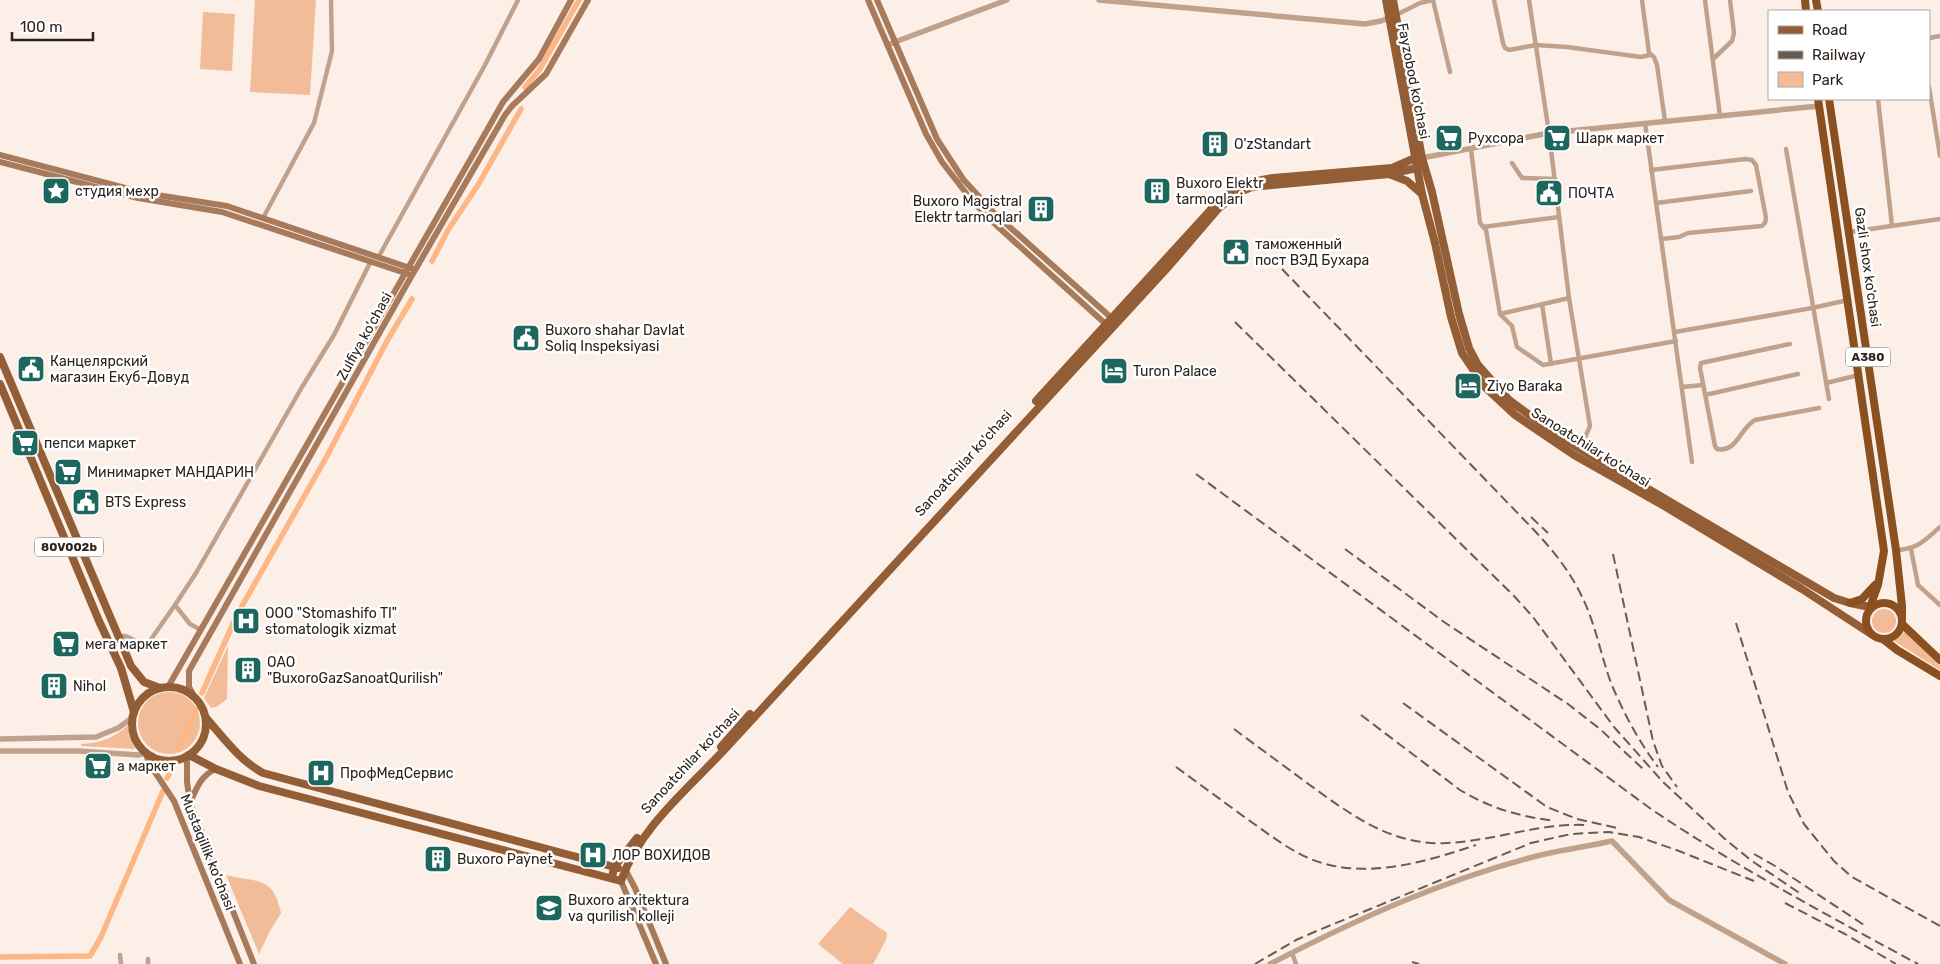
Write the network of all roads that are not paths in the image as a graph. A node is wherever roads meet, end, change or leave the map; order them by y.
1 (331, 0) edge
2 (518, 0) edge
3 (571, 0) edge
4 (588, 0) edge
5 (868, 0) edge
6 (878, 0) edge
7 (1007, 0) edge
8 (1099, 0) edge
9 (1386, 0) edge
10 (1393, 0) edge
11 (1494, 0) edge
12 (1529, 0) edge
13 (1642, 0) edge
14 (1705, 0) edge
15 (1730, 0) edge
16 (1120, 1) edge
17 (1420, 2) edge
18 (1392, 16) junction
19 (895, 42) junction
20 (1536, 44) junction
21 (886, 46) junction
22 (1650, 55) junction
23 (1713, 59) junction
24 (1450, 72) dead end
25 (1930, 92) edge
26 (1829, 100) edge
27 (1878, 100) edge
28 (1819, 103) edge
29 (1720, 116) junction
30 (1665, 121) junction
31 (1645, 123) junction
32 (1549, 133) junction
33 (1938, 136) edge
34 (1471, 148) junction
35 (1786, 149) dead end
36 (0, 155) edge
37 (1940, 156) edge
38 (1419, 158) junction
39 (0, 162) edge
40 (1512, 163) dead end
41 (1417, 168) junction
42 (1651, 170) junction
43 (1391, 171) junction
44 (1402, 171) junction
45 (1555, 179) junction
46 (1419, 180) junction
47 (1751, 191) dead end
48 (1432, 192) junction
49 (1422, 194) junction
50 (1656, 203) junction
51 (1559, 217) junction
52 (263, 218) junction
53 (1940, 219) edge
54 (1892, 226) junction
55 (1483, 227) junction
56 (1850, 232) junction
57 (1661, 239) junction
58 (379, 256) junction
59 (371, 261) junction
60 (407, 270) junction
61 (415, 273) junction
62 (1569, 298) junction
63 (1848, 300) junction
64 (1542, 304) junction
65 (1812, 308) junction
66 (1500, 314) junction
67 (1111, 323) junction
68 (1675, 332) junction
69 (1676, 341) junction
70 (1790, 344) dead end
71 (0, 357) edge
72 (1580, 358) junction
73 (1551, 364) junction
74 (2, 370) edge
75 (1798, 374) dead end
76 (1859, 375) junction
77 (1826, 383) junction
78 (0, 384) edge
79 (1703, 385) junction
80 (1682, 386) junction
81 (1705, 394) junction
82 (1829, 399) dead end
83 (1819, 408) dead end
84 (310, 440) junction
85 (317, 445) junction
86 (1580, 449) junction
87 (1692, 462) dead end
88 (1668, 504) junction
89 (1940, 527) edge
90 (1911, 549) junction
91 (1896, 550) junction
92 (1880, 577) junction
93 (1850, 603) junction
94 (175, 604) junction
95 (1940, 605) edge
96 (1870, 607) junction
97 (1902, 620) junction
98 (202, 631) junction
99 (1871, 634) junction
100 (118, 636) junction
101 (1883, 639) junction
102 (1940, 660) edge
103 (1940, 676) edge
104 (168, 687) junction
105 (160, 688) junction
106 (194, 696) junction
107 (133, 715) junction
108 (206, 718) junction
109 (0, 739) edge
110 (0, 751) edge
111 (146, 753) junction
112 (188, 756) junction
113 (216, 769) junction
114 (347, 796) junction
115 (190, 803) junction
116 (344, 807) junction
117 (614, 867) junction
118 (625, 869) junction
119 (612, 878) junction
120 (621, 881) junction
121 (1292, 953) junction
122 (120, 955) dead end
123 (121, 964) edge
124 (240, 964) edge
125 (254, 964) edge
126 (656, 964) edge
127 (666, 964) edge
128 (1270, 964) edge
129 (1296, 964) edge
130 (1785, 964) edge

1 - 52 street
2 - 58 street
3 - 60 main road, Zulfiya ko'chasi
4 - 61 main road, Zulfiya ko'chasi
5 - 21 main road
6 - 19 main road
7 - 19 street
8 - 16 street
9 - 18 main road, Fayzobod ko'chasi
10 - 18 main road
11 - 20 street
12 - 20 street
13 - 22 street
14 - 23 street
15 - 23 street
16 - 18 street
17 - 18 street
17 - 24 street
18 - 38 main road, Fayzobod ko'chasi
19 - 21 street
19 - 67 main road
20 - 22 street
20 - 32 street
21 - 67 main road
22 - 30 street
23 - 29 street
25 - 33 street
26 - 56 highway, Gazli shox ko'chasi / A380
27 - 54 street
28 - 29 street
28 - 63 highway, Gazli shox ko'chasi / A380
29 - 30 street
30 - 31 street
31 - 32 street
31 - 42 street
32 - 34 street
32 - 45 street
33 - 37 street
34 - 38 street
34 - 55 street
35 - 65 street
36 - 52 main road
38 - 41 main road, Fayzobod ko'chasi
38 - 43 main road, Sanoatchilar ko'chasi
38 - 48 main road, Sanoatchilar ko'chasi
39 - 59 main road
40 - 45 street
41 - 44 main road, Sanoatchilar ko'chasi
41 - 46 main road, Sanoatchilar ko'chasi
42 - 50 street
42 - 57 street
43 - 44 main road, Sanoatchilar ko'chasi
43 - 49 main road
43 - 67 main road, Sanoatchilar ko'chasi
44 - 46 main road
45 - 51 street
46 - 48 main road
46 - 49 main road, Sanoatchilar ko'chasi
47 - 50 street
48 - 86 main road, Sanoatchilar ko'chasi
49 - 88 main road, Sanoatchilar ko'chasi
50 - 57 street
51 - 55 street
51 - 62 street
52 - 58 main road
53 - 54 street
54 - 56 street
55 - 66 street
56 - 91 highway, Gazli shox ko'chasi / A380
57 - 68 street
58 - 60 main road
59 - 60 main road
59 - 94 street
60 - 61 main road
60 - 84 main road, Zulfiya ko'chasi
61 - 85 main road, Zulfiya ko'chasi
62 - 64 street
62 - 72 street
63 - 65 street
63 - 76 highway, Gazli shox ko'chasi / A380
64 - 66 street
64 - 73 street
65 - 68 street
65 - 77 street
66 - 73 street
67 - 117 main road, Sanoatchilar ko'chasi
67 - 118 main road, Sanoatchilar ko'chasi
68 - 69 street
69 - 72 street
69 - 80 street
70 - 79 street
71 - 74 main road, 80V002b
72 - 73 street
72 - 86 street
74 - 100 main road, 80V002b
75 - 81 street
76 - 77 street
76 - 92 highway, Gazli shox ko'chasi / A380
77 - 82 street
78 - 107 main road, 80V002b
79 - 80 street
79 - 81 street
80 - 87 street
81 - 83 street
84 - 85 main road
84 - 98 main road, Zulfiya ko'chasi
85 - 106 main road, Zulfiya ko'chasi
86 - 88 main road, Sanoatchilar ko'chasi
88 - 93 main road
88 - 99 main road, Sanoatchilar ko'chasi
89 - 90 street
90 - 91 street
90 - 95 street
91 - 97 highway, Gazli shox ko'chasi / A380
92 - 93 highway
92 - 96 highway, Gazli shox ko'chasi / A380
93 - 96 main road
94 - 98 street
94 - 100 street
96 - 97 highway
96 - 99 highway
97 - 101 highway
97 - 102 highway
98 - 104 main road, Zulfiya ko'chasi
99 - 101 highway
100 - 105 main road, 80V002b
101 - 103 highway
104 - 105 main road
104 - 106 main road
105 - 107 main road
106 - 108 main road
107 - 109 street
107 - 111 main road, 80V002b
108 - 112 main road
108 - 114 main road
110 - 111 street
111 - 112 main road
111 - 124 main road, Mustaqillik ko'chasi / 80V002b
112 - 113 main road
112 - 115 main road, Mustaqillik ko'chasi
113 - 115 main road
113 - 116 main road
114 - 116 main road
114 - 117 main road
115 - 125 main road, Mustaqillik ko'chasi
116 - 119 main road
117 - 118 main road
117 - 119 main road, Sanoatchilar ko'chasi
118 - 120 main road, Sanoatchilar ko'chasi
118 - 127 main road
119 - 120 main road
120 - 126 main road
121 - 128 street
121 - 129 street
121 - 130 street
122 - 123 street

